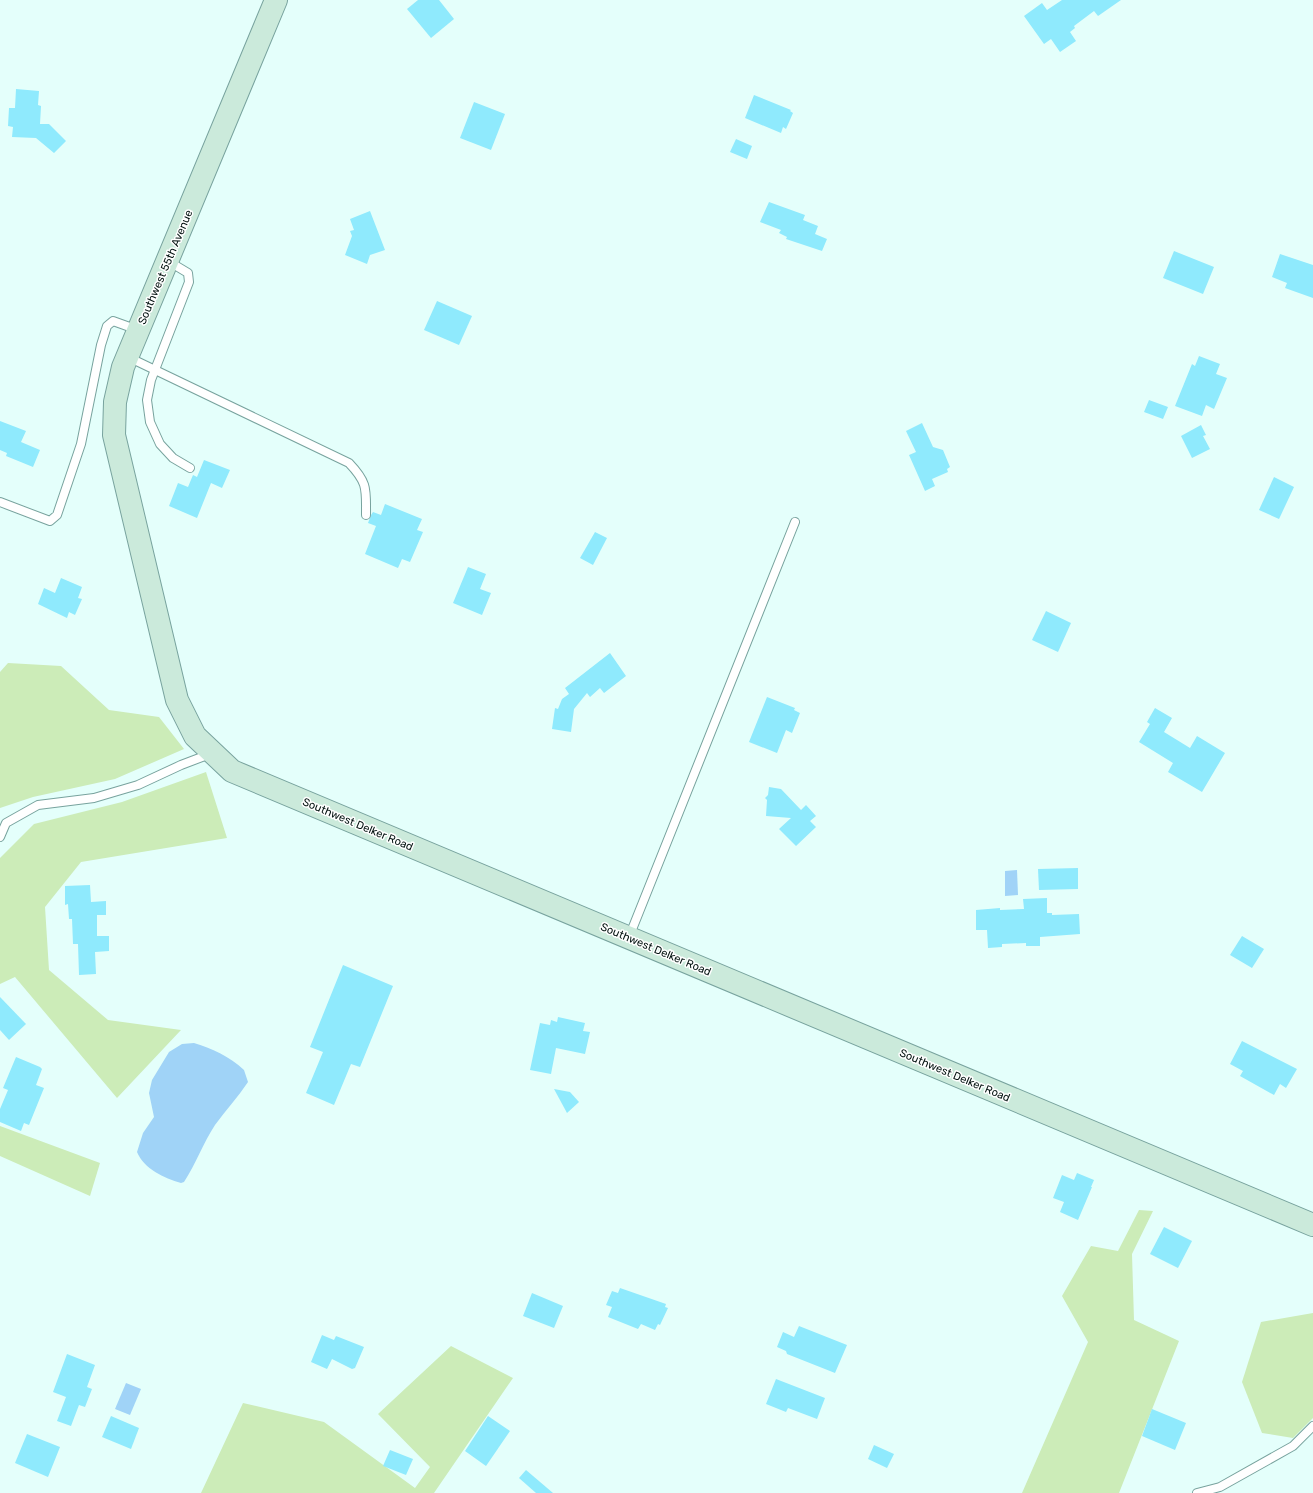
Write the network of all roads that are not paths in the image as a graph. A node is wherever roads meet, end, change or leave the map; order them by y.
1 (276, 0) edge
2 (168, 260) junction
3 (139, 330) junction
4 (128, 357) junction
5 (155, 370) junction
6 (190, 468) dead end
7 (0, 502) edge
8 (366, 515) dead end
9 (795, 522) dead end
10 (139, 543) joint
11 (213, 753) junction
12 (0, 837) edge
13 (629, 938) junction
14 (1313, 1225) edge
15 (1313, 1426) edge
16 (1197, 1493) edge

1 - 2 street, Southwest 55th Avenue
2 - 3 street, Southwest 55th Avenue
2 - 5 lane
3 - 4 street, Southwest 55th Avenue
3 - 7 lane
4 - 5 lane
4 - 10 street, Southwest 55th Avenue
5 - 6 lane
5 - 8 lane
9 - 13 lane
10 - 11 street, Southwest Delker Road
11 - 12 lane
11 - 13 street, Southwest Delker Road
13 - 14 street, Southwest Delker Road
15 - 16 lane

